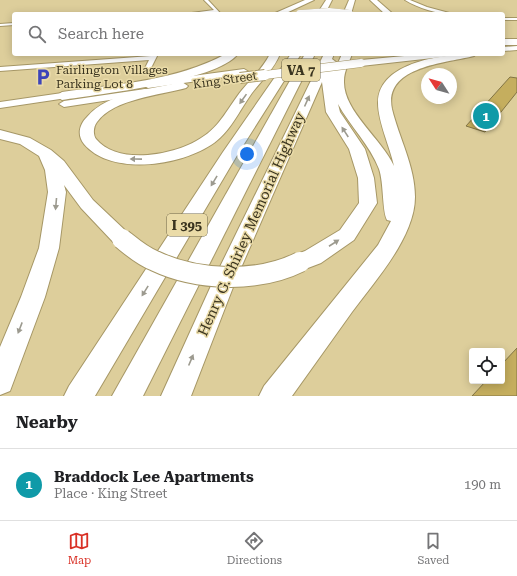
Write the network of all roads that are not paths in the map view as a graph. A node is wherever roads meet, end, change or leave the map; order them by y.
1 (206, 0) edge
2 (311, 0) edge
3 (329, 0) edge
4 (352, 0) edge
5 (373, 0) edge
6 (407, 0) edge
7 (339, 2) dead end
8 (217, 11) joint
9 (207, 12) edge
10 (282, 12) edge
11 (322, 12) edge
12 (333, 12) edge
13 (349, 12) edge
14 (387, 12) edge
15 (443, 12) edge
16 (505, 19) edge
17 (517, 19) edge
18 (12, 24) edge
19 (0, 25) edge
20 (517, 43) edge
21 (505, 46) edge
22 (505, 47) edge
23 (517, 48) edge
24 (154, 56) edge
25 (229, 56) edge
26 (273, 56) edge
27 (283, 56) edge
28 (295, 56) edge
29 (309, 56) edge
30 (330, 56) edge
31 (331, 56) edge
32 (370, 56) edge
33 (404, 56) edge
34 (460, 56) edge
35 (356, 58) edge
36 (0, 69) edge
37 (147, 70) dead end
38 (242, 75) junction
39 (182, 86) junction
40 (62, 96) junction
41 (0, 106) edge
42 (0, 113) edge
43 (0, 134) edge
44 (231, 152) junction
45 (46, 153) junction
46 (385, 250) junction
47 (0, 381) edge
48 (79, 396) edge
49 (127, 396) edge
50 (176, 396) edge
51 (274, 396) edge

1 - 8 street
2 - 10 highway
3 - 11 highway
4 - 13 highway
5 - 14 highway
6 - 15 street
7 - 12 highway
8 - 9 street
16 - 17 street
18 - 19 street
20 - 21 highway
22 - 23 main road
24 - 36 street
24 - 37 street
25 - 40 highway
26 -> 39 highway
27 - 44 highway
28 - 44 highway, I 395
29 - 49 highway
50 -> 30 highway, Henry G. Shirley Memorial Highway
45 -> 31 highway, bridge
32 - 35 main road, King Street / VA 7
33 - 35 main road, King Street / VA 7
34 - 46 highway
35 - 38 main road, King Street / VA 7, bridge
35 - 46 highway
38 - 39 main road, King Street / VA 7
38 - 40 main road, King Street / VA 7
39 - 42 main road, King Street / VA 7
40 - 41 main road, King Street / VA 7
43 - 45 highway
44 -> 48 highway, I 395
45 -> 47 highway
46 - 51 highway

